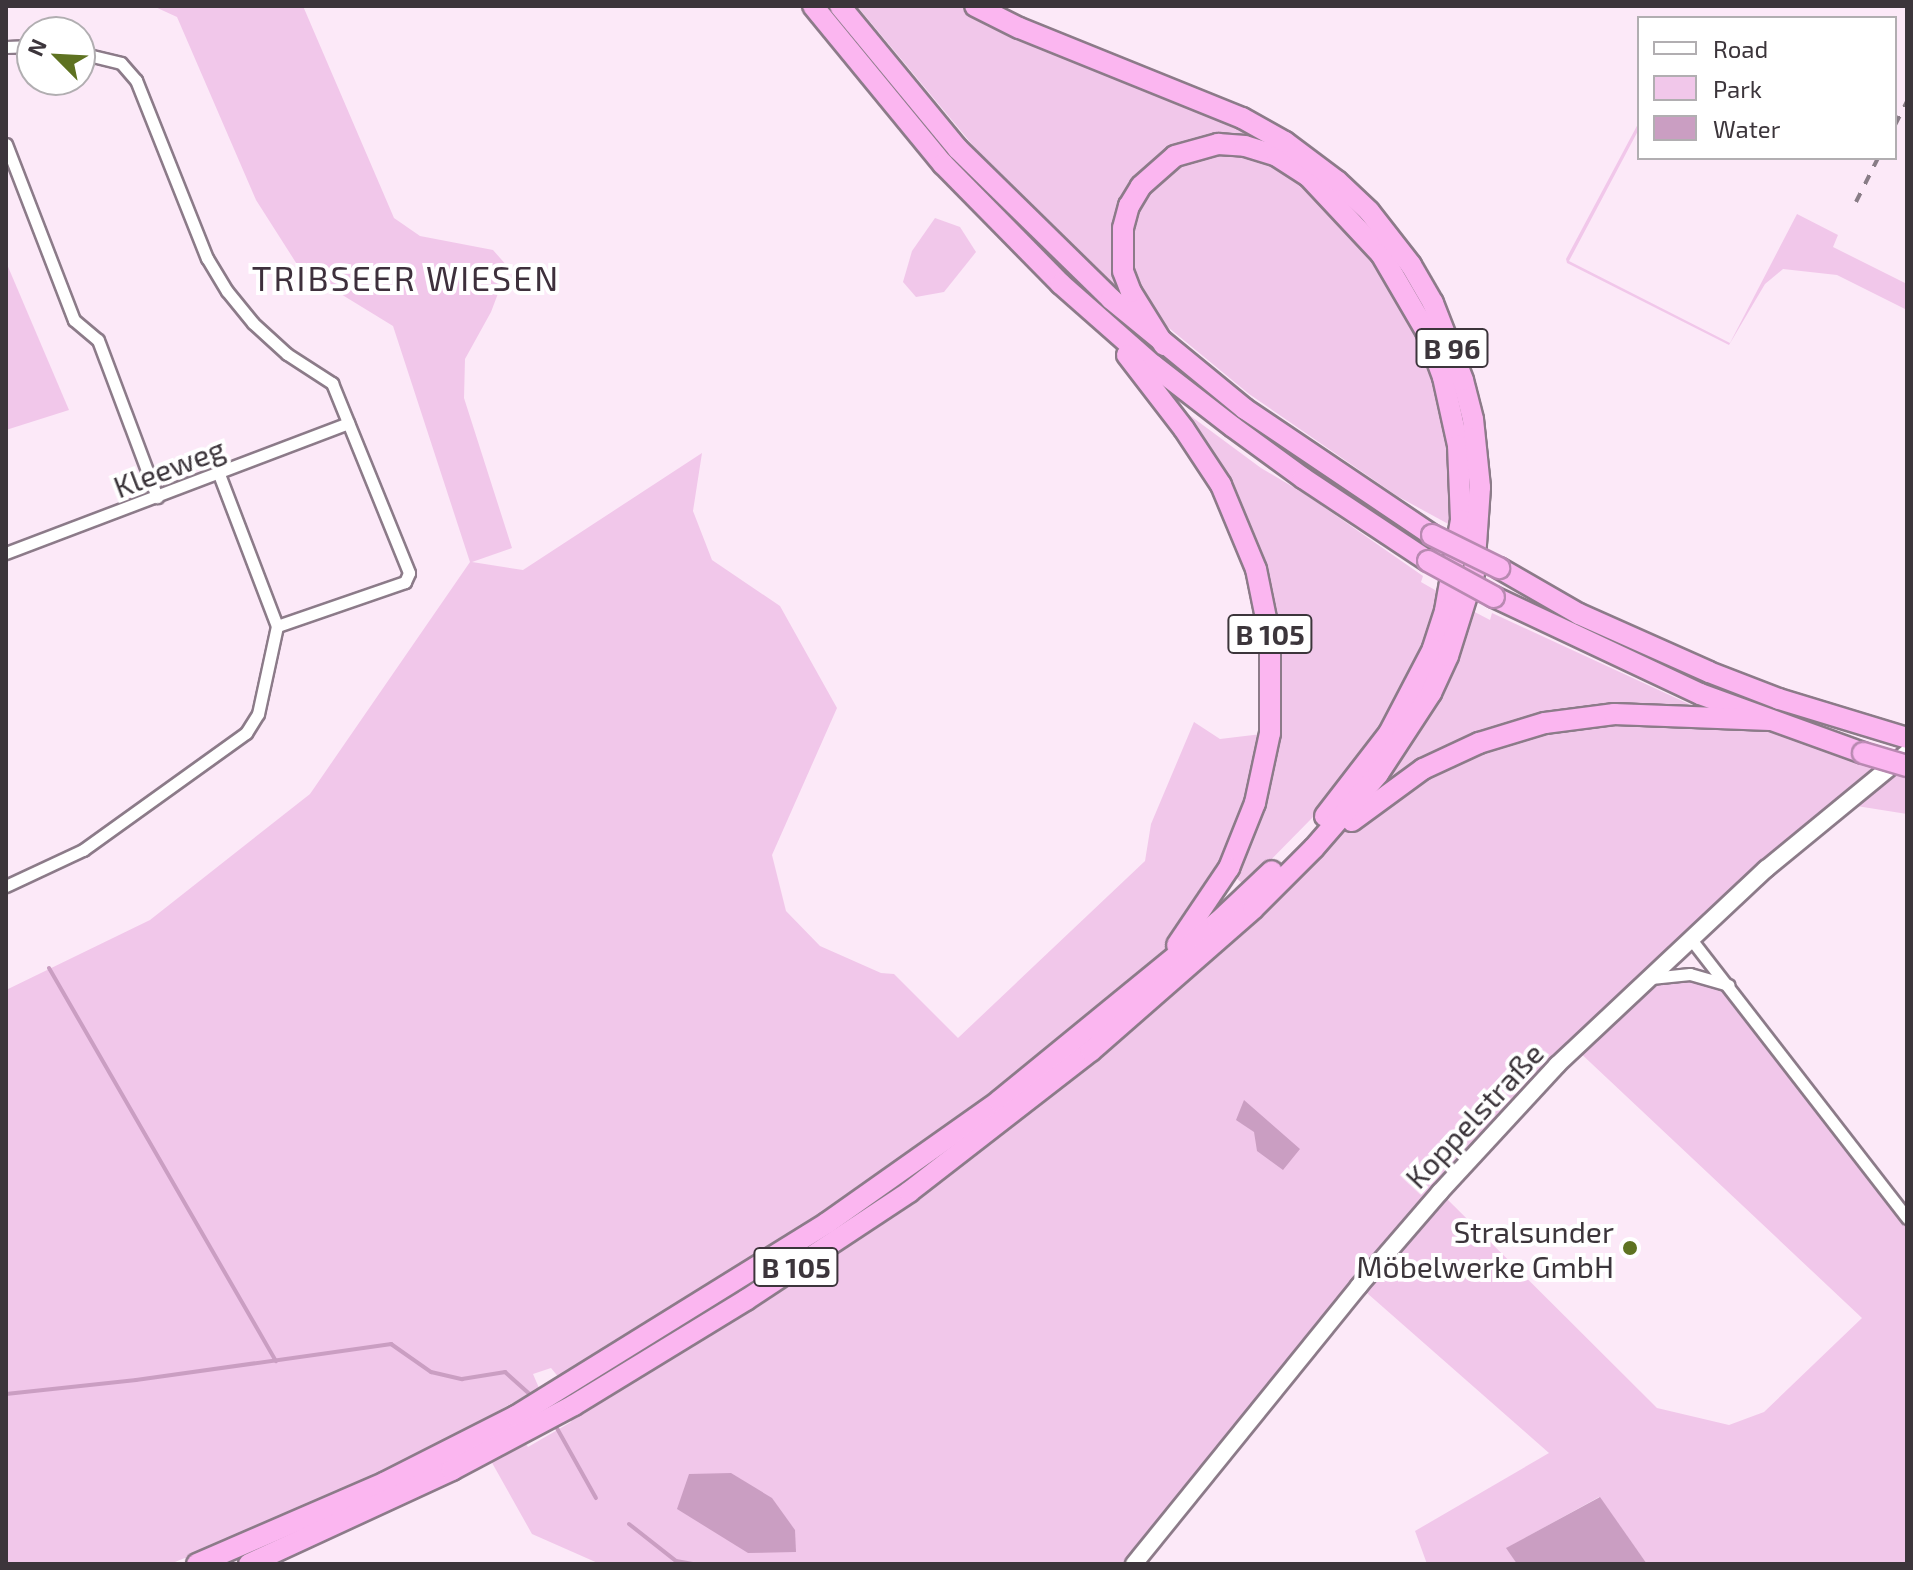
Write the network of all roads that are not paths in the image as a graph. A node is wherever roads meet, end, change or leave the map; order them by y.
1 (813, 6) edge
2 (840, 6) edge
3 (975, 6) edge
4 (96, 57) edge
5 (6, 144) edge
6 (1097, 317) junction
7 (1164, 345) junction
8 (348, 423) junction
9 (219, 474) junction
10 (157, 497) junction
11 (6, 553) edge
12 (277, 626) junction
13 (1770, 720) junction
14 (1898, 736) edge
15 (1907, 753) edge
16 (1907, 766) edge
17 (6, 886) edge
18 (1273, 889) junction
19 (1690, 938) junction
20 (1157, 971) junction
21 (1647, 978) junction
22 (1728, 985) junction
23 (1907, 1218) edge
24 (569, 1398) junction
25 (521, 1424) junction
26 (197, 1564) edge
27 (249, 1564) edge
28 (1134, 1564) edge

1 - 6 highway
2 - 7 highway, B 96
3 - 18 highway, B 96
4 - 8 street
5 - 10 street
6 - 13 highway, bridge
6 - 20 highway, B 105
7 - 14 highway, B 96, bridge
7 - 20 highway, B 96
8 - 9 street, Kleeweg
8 - 12 street
9 - 10 street, Kleeweg
9 - 12 street
10 - 11 street, Kleeweg
12 - 17 street
13 - 16 highway, bridge
13 - 18 highway
15 - 19 street, Koppelstraße
18 - 24 highway, B 105
19 - 21 street, Koppelstraße
19 - 22 street
20 - 24 highway, B 105
21 - 22 street
21 - 28 street, Koppelstraße
22 - 23 street
24 - 25 highway, B 105
25 - 26 highway, B 105
25 - 27 highway, B 105

